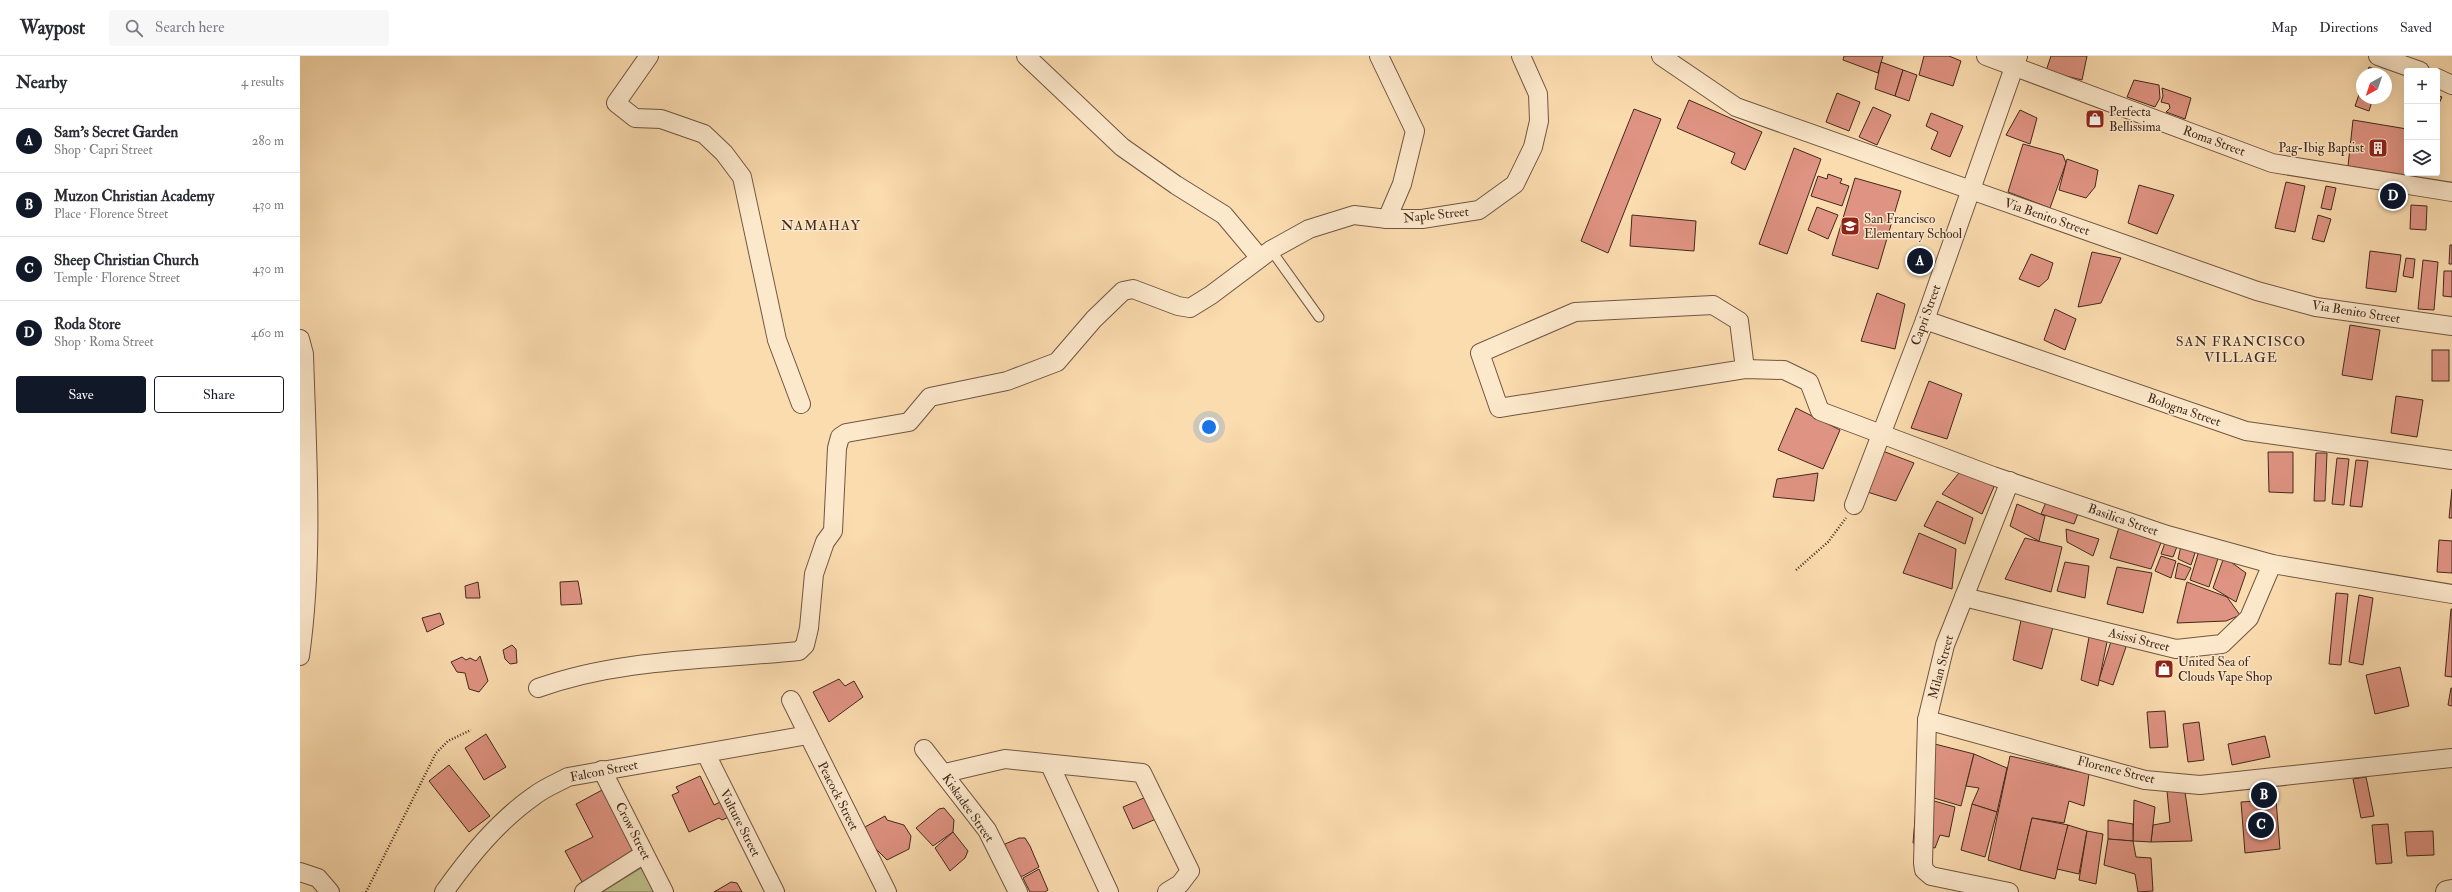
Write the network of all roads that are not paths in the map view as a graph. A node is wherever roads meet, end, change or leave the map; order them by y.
1 (649, 56) edge
2 (1026, 56) edge
3 (1379, 56) edge
4 (1521, 56) edge
5 (1661, 56) edge
6 (1986, 56) edge
7 (2378, 56) edge
8 (2016, 61) edge
9 (2412, 68) edge
10 (2440, 79) edge
11 (2452, 85) edge
12 (1971, 190) junction
13 (2452, 192) edge
14 (1387, 219) junction
15 (1266, 254) junction
16 (1319, 317) dead end
17 (1925, 320) junction
18 (2452, 326) edge
19 (300, 339) edge
20 (1745, 369) junction
21 (801, 404) dead end
22 (1881, 434) junction
23 (2452, 460) edge
24 (2010, 481) junction
25 (304, 497) edge
26 (1854, 505) road end
27 (2272, 564) junction
28 (2452, 594) edge
29 (1964, 597) junction
30 (300, 656) edge
31 (538, 688) dead end
32 (791, 700) dead end
33 (1927, 720) junction
34 (808, 735) junction
35 (924, 749) dead end
36 (706, 754) junction
37 (2452, 758) edge
38 (1050, 765) junction
39 (602, 770) junction
40 (945, 773) junction
41 (644, 854) junction
42 (300, 872) edge
43 (2452, 891) edge
44 (330, 892) edge
45 (444, 892) edge
46 (584, 892) edge
47 (664, 892) edge
48 (775, 892) edge
49 (887, 892) edge
50 (1018, 892) edge
51 (1109, 892) edge
52 (1167, 892) edge
53 (2009, 892) edge
54 (2447, 892) edge

1 - 21 street
2 - 15 street
3 - 14 street
4 - 14 street, Naple Street
5 - 12 street, Via Benito Street
6 - 8 street, Roma Street
7 - 9 street
8 - 12 street, Capri Street
8 - 13 street, Roma Street
10 - 11 street
12 - 17 street, Capri Street
12 - 18 street, Via Benito Street
14 - 15 street, Naple Street
15 - 16 lane
15 - 31 street, Naple Street
17 - 22 street, Capri Street
17 - 23 street, Bologna Street
19 - 25 street
20 - 20 street
20 - 22 street, Basilica Street
22 - 24 street, Basilica Street
22 - 26 street, Capri Street
24 - 27 street, Basilica Street
24 - 29 street, Milan Street
25 - 30 street
27 - 28 street, Basilica Street
27 - 29 street, Asissi Street
29 - 33 street, Milan Street
32 - 34 street, Peacock Street
33 - 37 street, Florence Street
33 - 53 street, Milan Street
34 - 36 street, Falcon Street
34 - 49 street, Peacock Street
35 - 40 street, Kiskadee Street
36 - 39 street, Falcon Street
36 - 48 street, Vulture Street
38 - 40 street
38 - 51 street
38 - 52 street
39 - 41 street, Crow Street
39 - 45 street, Falcon Street
40 - 50 street, Kiskadee Street
41 - 46 street
41 - 47 street, Crow Street
42 - 44 street
43 - 54 street

